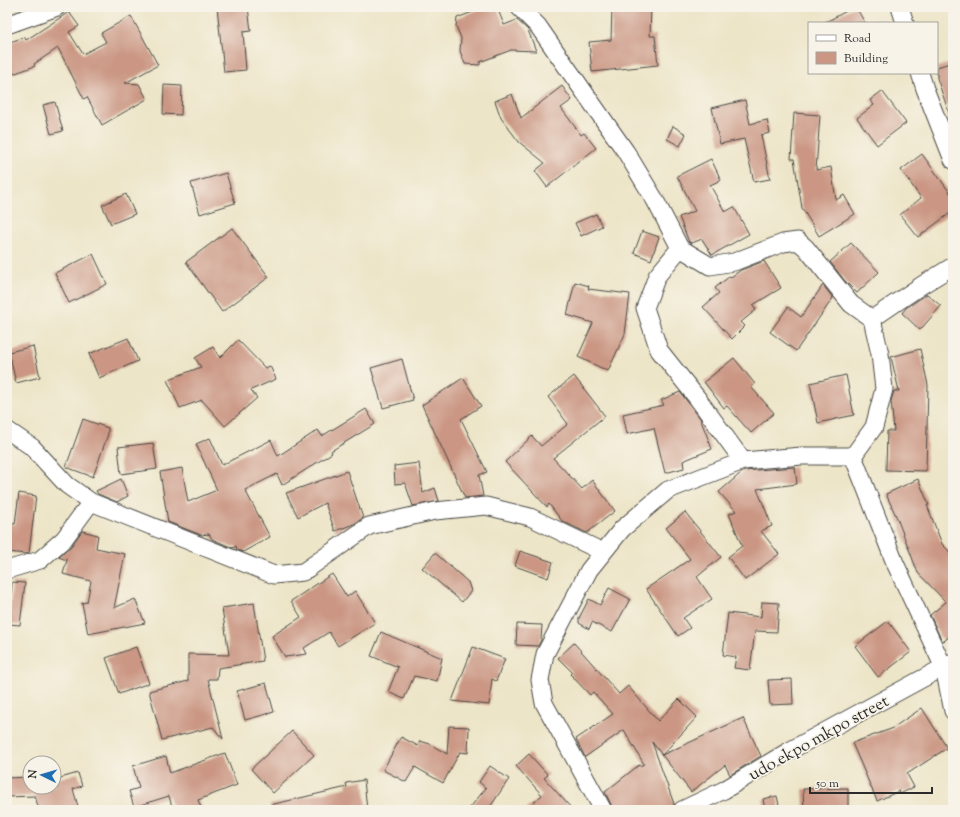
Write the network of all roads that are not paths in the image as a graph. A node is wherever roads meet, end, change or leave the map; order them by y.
1 (57, 7) edge
2 (520, 7) edge
3 (900, 7) edge
4 (905, 22) edge
5 (7, 25) edge
6 (920, 74) edge
7 (953, 160) edge
8 (680, 248) junction
9 (953, 266) edge
10 (872, 319) junction
11 (7, 430) edge
12 (853, 456) junction
13 (744, 461) junction
14 (91, 502) junction
15 (603, 552) junction
16 (7, 570) edge
17 (948, 665) edge
18 (953, 711) edge
19 (603, 810) edge
20 (682, 810) edge

1 - 5 street
2 - 8 street
3 - 4 street
6 - 7 street
8 - 10 street
8 - 13 street
9 - 10 street
10 - 12 street
11 - 14 street
12 - 13 street
12 - 17 street
13 - 15 street
14 - 15 street
14 - 16 street
15 - 19 street
17 - 18 street
17 - 20 street, udo ekpo mkpo street

